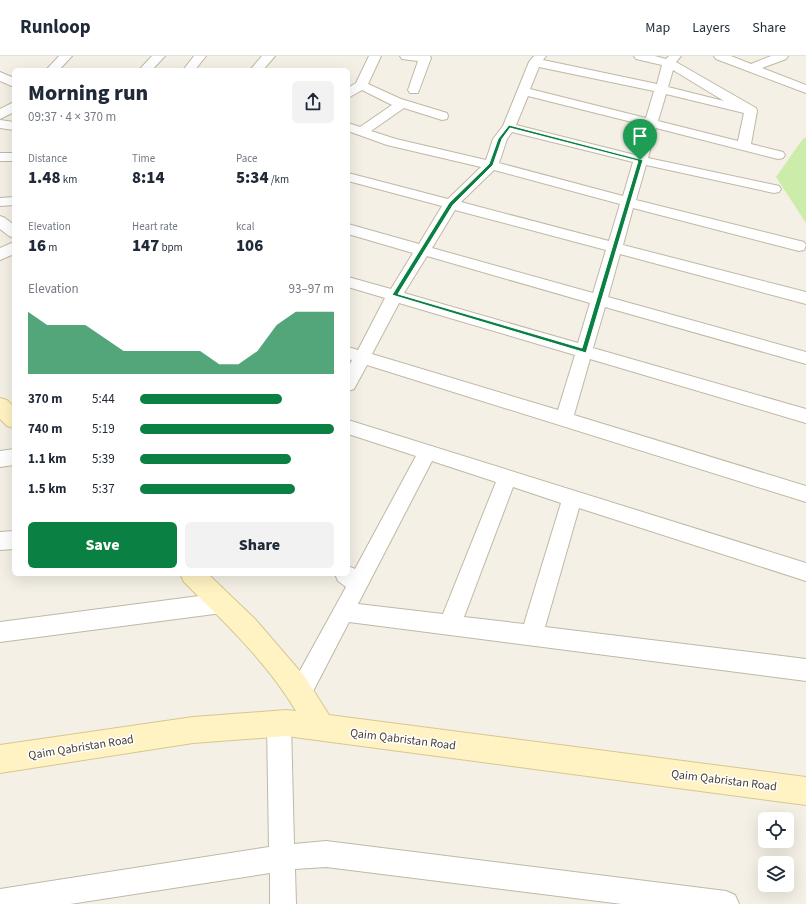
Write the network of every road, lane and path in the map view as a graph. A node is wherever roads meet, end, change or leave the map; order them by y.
1 (66, 56) edge
2 (159, 56) edge
3 (200, 56) edge
4 (269, 56) edge
5 (374, 56) edge
6 (406, 56) edge
7 (640, 56) edge
8 (720, 56) edge
9 (782, 56) edge
10 (538, 59) edge
11 (672, 59) edge
12 (54, 68) edge
13 (147, 68) edge
14 (191, 68) edge
15 (258, 68) edge
16 (751, 68) junction
17 (0, 76) edge
18 (12, 82) edge
19 (361, 85) junction
20 (661, 89) junction
21 (806, 89) edge
22 (414, 90) dead end
23 (523, 91) junction
24 (350, 93) edge
25 (402, 104) junction
26 (12, 107) edge
27 (751, 111) junction
28 (0, 115) edge
29 (442, 116) dead end
30 (0, 124) edge
31 (651, 124) junction
32 (12, 126) edge
33 (509, 127) junction
34 (350, 128) edge
35 (362, 131) junction
36 (744, 145) junction
37 (778, 155) dead end
38 (0, 157) edge
39 (12, 157) edge
40 (640, 160) junction
41 (491, 165) junction
42 (350, 178) edge
43 (774, 189) dead end
44 (12, 201) edge
45 (0, 202) edge
46 (628, 202) junction
47 (451, 204) junction
48 (0, 221) edge
49 (350, 230) edge
50 (12, 231) edge
51 (799, 246) dead end
52 (614, 247) junction
53 (12, 249) edge
54 (423, 250) junction
55 (0, 255) edge
56 (350, 283) edge
57 (395, 295) junction
58 (806, 298) edge
59 (599, 300) junction
60 (584, 351) junction
61 (355, 355) edge
62 (806, 358) edge
63 (350, 376) edge
64 (0, 406) edge
65 (806, 416) edge
66 (12, 418) edge
67 (564, 419) junction
68 (350, 427) edge
69 (428, 452) junction
70 (12, 457) edge
71 (0, 459) edge
72 (507, 477) junction
73 (806, 494) edge
74 (572, 498) junction
75 (12, 540) edge
76 (0, 541) edge
77 (806, 572) edge
78 (194, 576) edge
79 (352, 579) edge
80 (222, 603) junction
81 (344, 612) junction
82 (450, 625) junction
83 (0, 632) edge
84 (532, 635) junction
85 (806, 670) edge
86 (300, 693) junction
87 (279, 724) junction
88 (322, 728) junction
89 (0, 759) edge
90 (806, 791) edge
91 (282, 858) junction
92 (0, 902) edge
93 (283, 904) edge
94 (726, 904) edge

1 - 12 street
2 - 13 street
3 - 14 street
4 - 15 street
5 - 19 street
6 - 22 street
7 - 11 street
8 - 16 street
9 - 16 street
10 - 20 street
10 - 23 street
11 - 20 street
11 - 27 street
16 - 21 street
17 - 18 street
19 - 24 street
19 - 25 street
20 - 27 street
20 - 31 street
23 - 31 street
23 - 33 street
25 - 29 street
25 - 35 street
26 - 28 street
27 - 36 street
30 - 32 street
31 - 36 street
31 - 40 street
33 - 40 street
33 - 41 street
34 - 35 street
35 - 41 street
36 - 37 street
38 - 39 street
40 - 43 street
40 - 46 street
41 - 46 street
41 - 47 street
42 - 47 street
44 - 45 street
46 - 51 street
46 - 52 street
47 - 52 street
47 - 54 street
48 - 50 street
49 - 54 street
52 - 58 street
52 - 59 street
53 - 55 street
54 - 57 street
54 - 59 street
56 - 57 street
57 - 60 street
57 - 61 street
59 - 60 street
59 - 62 street
60 - 65 street
60 - 67 street
61 - 63 street
61 - 67 street
64 - 66 street
67 - 73 street
68 - 69 street
69 - 72 street
69 - 79 street
70 - 71 street
72 - 74 street
72 - 82 street
74 - 77 street
74 - 84 street
75 - 76 street
78 - 80 street
79 - 81 street
80 - 83 street
80 - 86 street
81 - 82 street
81 - 86 street
82 - 84 street
84 - 85 street
86 - 88 street
87 - 88 street, Qaim Qabristan Road
87 - 89 street, Qaim Qabristan Road
87 - 91 street
88 - 90 street, Qaim Qabristan Road
91 - 92 street
91 - 93 street
91 - 94 street

